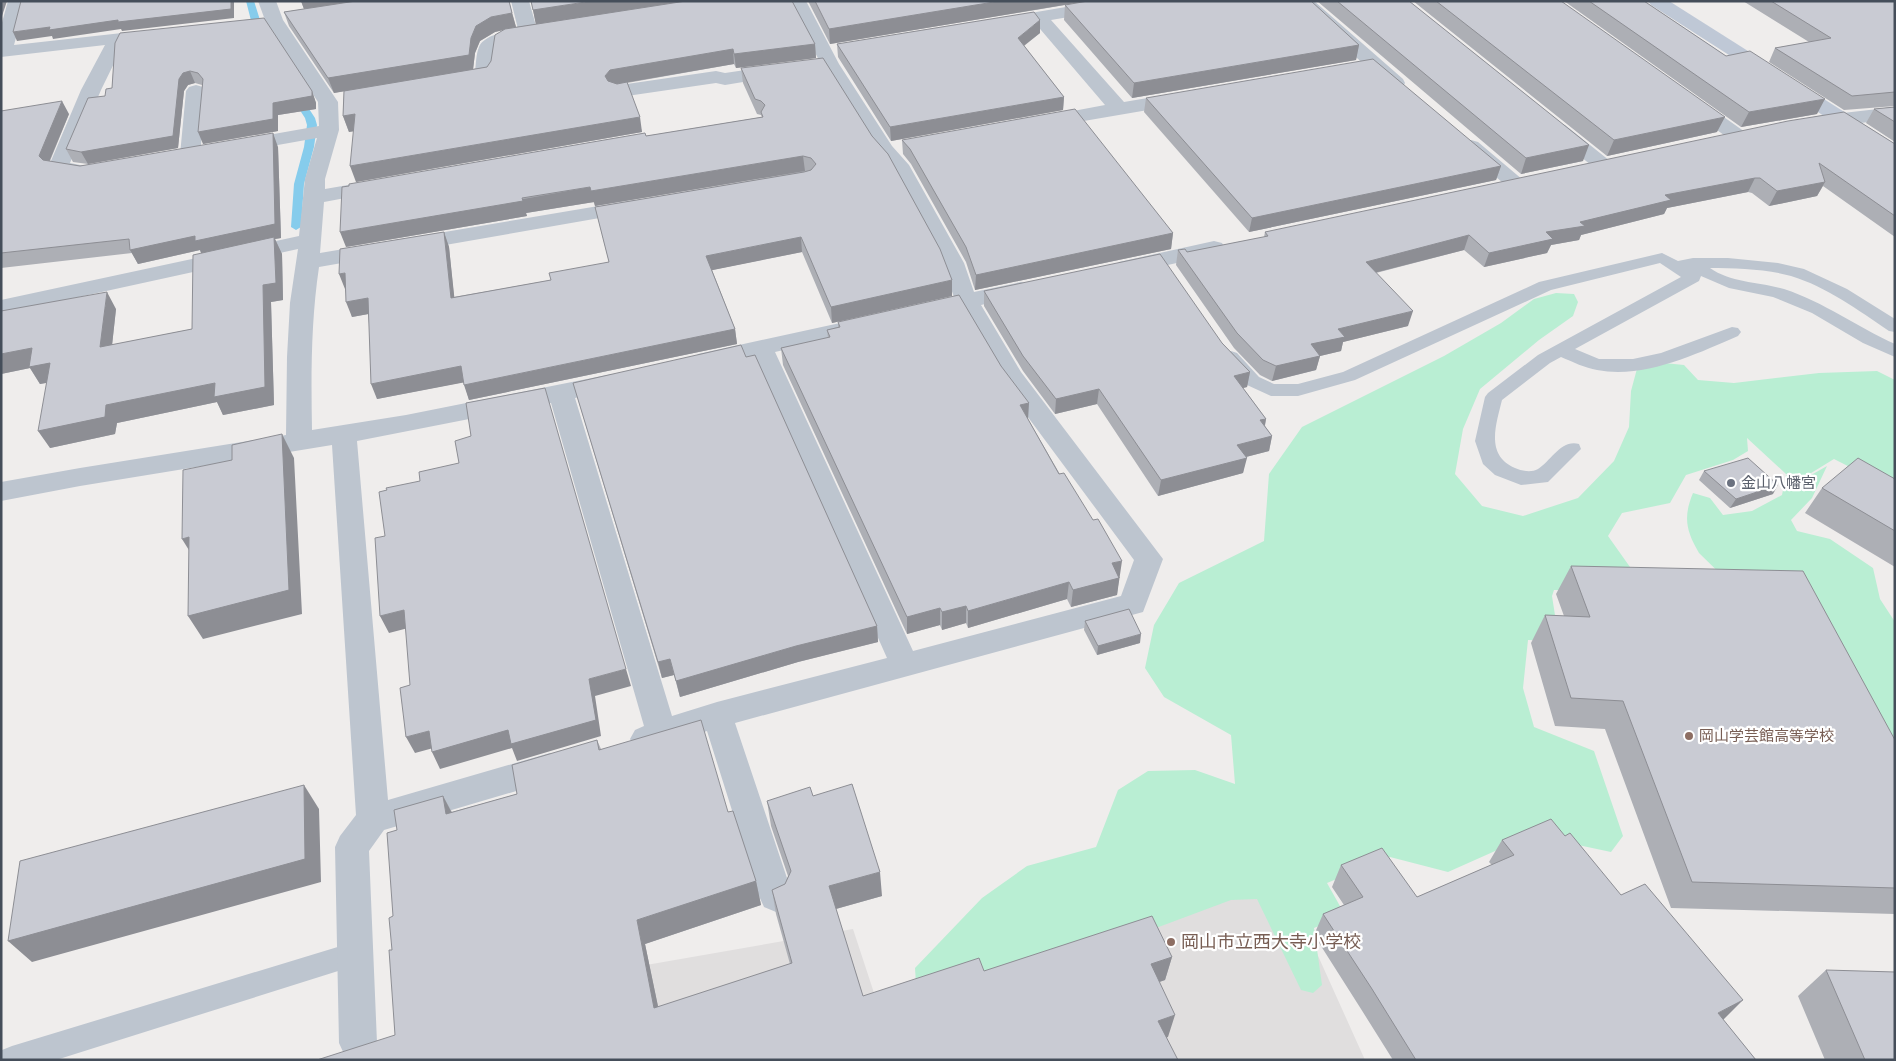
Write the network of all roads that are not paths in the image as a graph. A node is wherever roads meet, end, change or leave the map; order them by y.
1 (17, 1) edge
2 (520, 1) edge
3 (797, 1) edge
4 (1134, 1) edge
5 (1303, 1) edge
6 (1657, 1) edge
7 (269, 17) edge
8 (1039, 17) junction
9 (980, 26) edge
10 (148, 35) edge
11 (118, 38) junction
12 (2, 52) edge
13 (820, 60) junction
14 (1374, 64) junction
15 (1354, 68) edge
16 (435, 84) edge
17 (196, 91) dead end
18 (620, 92) edge
19 (1676, 92) edge
20 (1197, 95) edge
21 (1412, 96) edge
22 (1119, 109) junction
23 (1895, 113) edge
24 (1545, 118) edge
25 (1840, 118) junction
26 (1798, 125) edge
27 (1021, 126) edge
28 (325, 130) junction
29 (1458, 135) edge
30 (1712, 142) edge
31 (1895, 153) edge
32 (106, 169) edge
33 (1574, 171) edge
34 (393, 183) edge
35 (1488, 190) edge
36 (314, 196) junction
37 (657, 202) edge
38 (310, 240) junction
39 (1238, 243) edge
40 (308, 262) junction
41 (1684, 265) junction
42 (1103, 272) edge
43 (1045, 284) edge
44 (967, 300) junction
45 (1, 308) edge
46 (1895, 327) edge
47 (1732, 332) dead end
48 (1222, 346) edge
49 (761, 348) junction
50 (1560, 350) junction
51 (1895, 351) edge
52 (685, 365) edge
53 (637, 376) edge
54 (560, 393) junction
55 (344, 434) junction
56 (299, 440) junction
57 (1572, 449) dead end
58 (1, 492) edge
59 (904, 665) junction
60 (716, 715) junction
61 (662, 734) junction
62 (625, 745) edge
63 (578, 759) edge
64 (373, 819) junction
65 (776, 896) edge
66 (354, 954) junction
67 (358, 1043) dead end
68 (12, 1060) edge

1 - 12 street
2 - 16 street
3 - 13 street
4 - 8 street
5 - 14 street
6 - 25 street
7 - 28 street
8 - 9 street
8 - 22 street
10 - 11 street
11 - 12 street
11 - 32 street
13 - 18 street
13 - 44 street
14 - 15 street
14 - 21 street
17 - 28 street
19 - 30 street
20 - 22 street
22 - 27 street
23 - 25 street
24 - 33 street
25 - 26 street
25 - 31 street
28 - 36 street
29 - 35 street
34 - 36 street
36 - 38 street
37 - 40 street
38 - 40 street
38 - 45 street
39 - 42 street
40 - 56 street
41 - 46 lane
41 - 48 lane
41 - 50 lane
41 - 51 lane
43 - 44 street
44 - 49 street
44 - 59 street
47 - 50 lane
49 - 52 street
49 - 59 street
50 - 57 lane
53 - 54 street
54 - 55 street
54 - 61 street
55 - 56 street
55 - 64 street
56 - 58 street
59 - 60 street
60 - 61 street
60 - 65 street
61 - 62 street
63 - 64 street
64 - 66 street
66 - 67 street
66 - 68 lane

